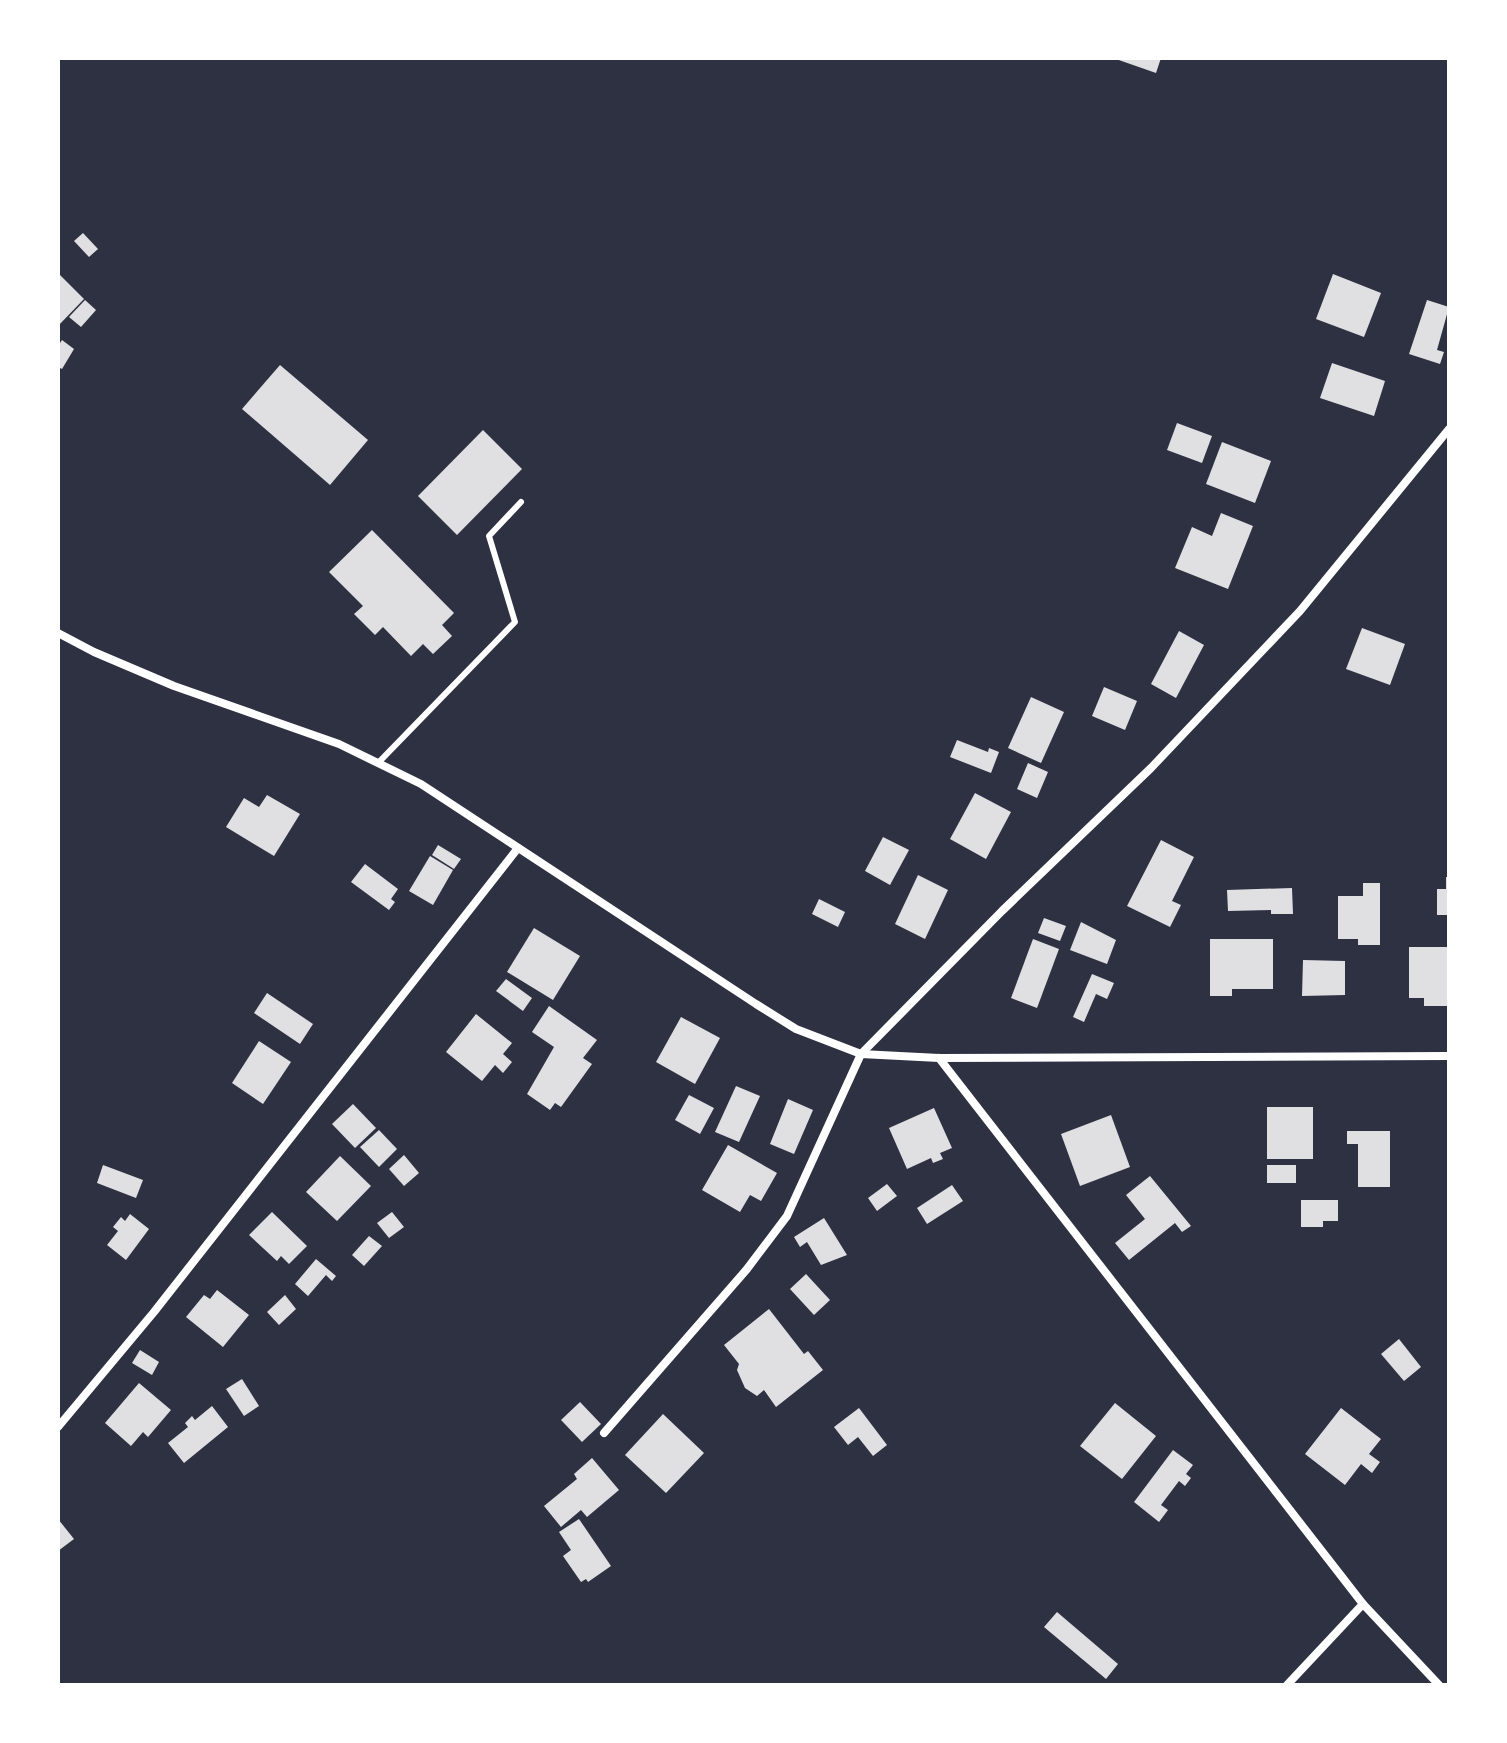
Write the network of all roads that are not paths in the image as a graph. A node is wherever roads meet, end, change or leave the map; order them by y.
1 (1449, 429) edge
2 (521, 502) dead end
3 (58, 633) edge
4 (378, 763) junction
5 (518, 848) junction
6 (861, 1054) junction
7 (1449, 1056) edge
8 (939, 1058) junction
9 (58, 1427) edge
10 (604, 1433) dead end
11 (1363, 1604) junction
12 (1287, 1685) edge
13 (1439, 1685) edge

1 - 6 street
2 - 4 lane
3 - 4 street
4 - 5 street
5 - 6 street
5 - 9 street
6 - 8 street
6 - 10 street
7 - 8 street
8 - 11 street
11 - 12 street
11 - 13 street

